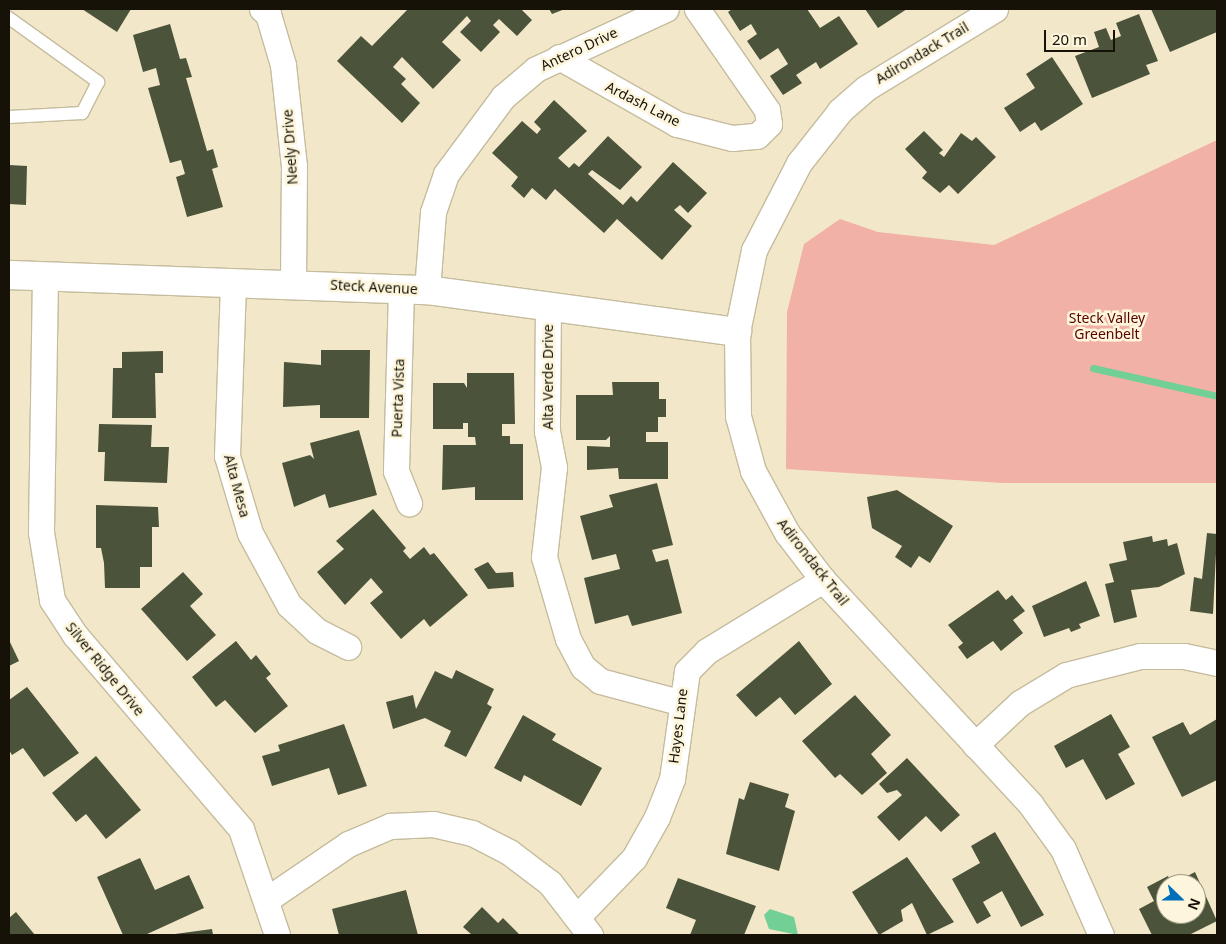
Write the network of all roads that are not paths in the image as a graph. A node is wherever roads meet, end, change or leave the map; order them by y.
1 (666, 9) edge
2 (697, 9) edge
3 (995, 9) edge
4 (265, 11) edge
5 (9, 18) edge
6 (559, 57) junction
7 (9, 117) edge
8 (9, 275) edge
9 (45, 276) junction
10 (293, 282) junction
11 (233, 284) junction
12 (414, 290) junction
13 (548, 305) junction
14 (737, 332) junction
15 (409, 504) dead end
16 (823, 580) junction
17 (348, 647) dead end
18 (1217, 663) edge
19 (679, 702) junction
20 (975, 745) junction
21 (266, 900) junction
22 (584, 925) edge
23 (277, 935) edge
24 (1101, 935) edge

1 - 6 street, Antero Drive
2 - 6 street, Ardash Lane
3 - 14 street, Adirondack Trail
4 - 10 street, Neely Drive
5 - 7 lane
6 - 12 street, Antero Drive
8 - 9 street, Steck Avenue
9 - 11 street, Steck Avenue
9 - 21 street, Silver Ridge Drive
10 - 11 street, Steck Avenue
10 - 12 street, Steck Avenue
11 - 17 street, Alta Mesa
12 - 13 street, Steck Avenue
12 - 15 street, Puerta Vista
13 - 14 street, Steck Avenue
13 - 19 street, Alta Verde Drive
14 - 16 street, Adirondack Trail
16 - 19 street, Hayes Lane
16 - 20 street, Adirondack Trail
18 - 20 street
19 - 22 street, Hayes Lane
20 - 24 street, Adirondack Trail
21 - 22 street
21 - 23 street, Silver Ridge Drive

